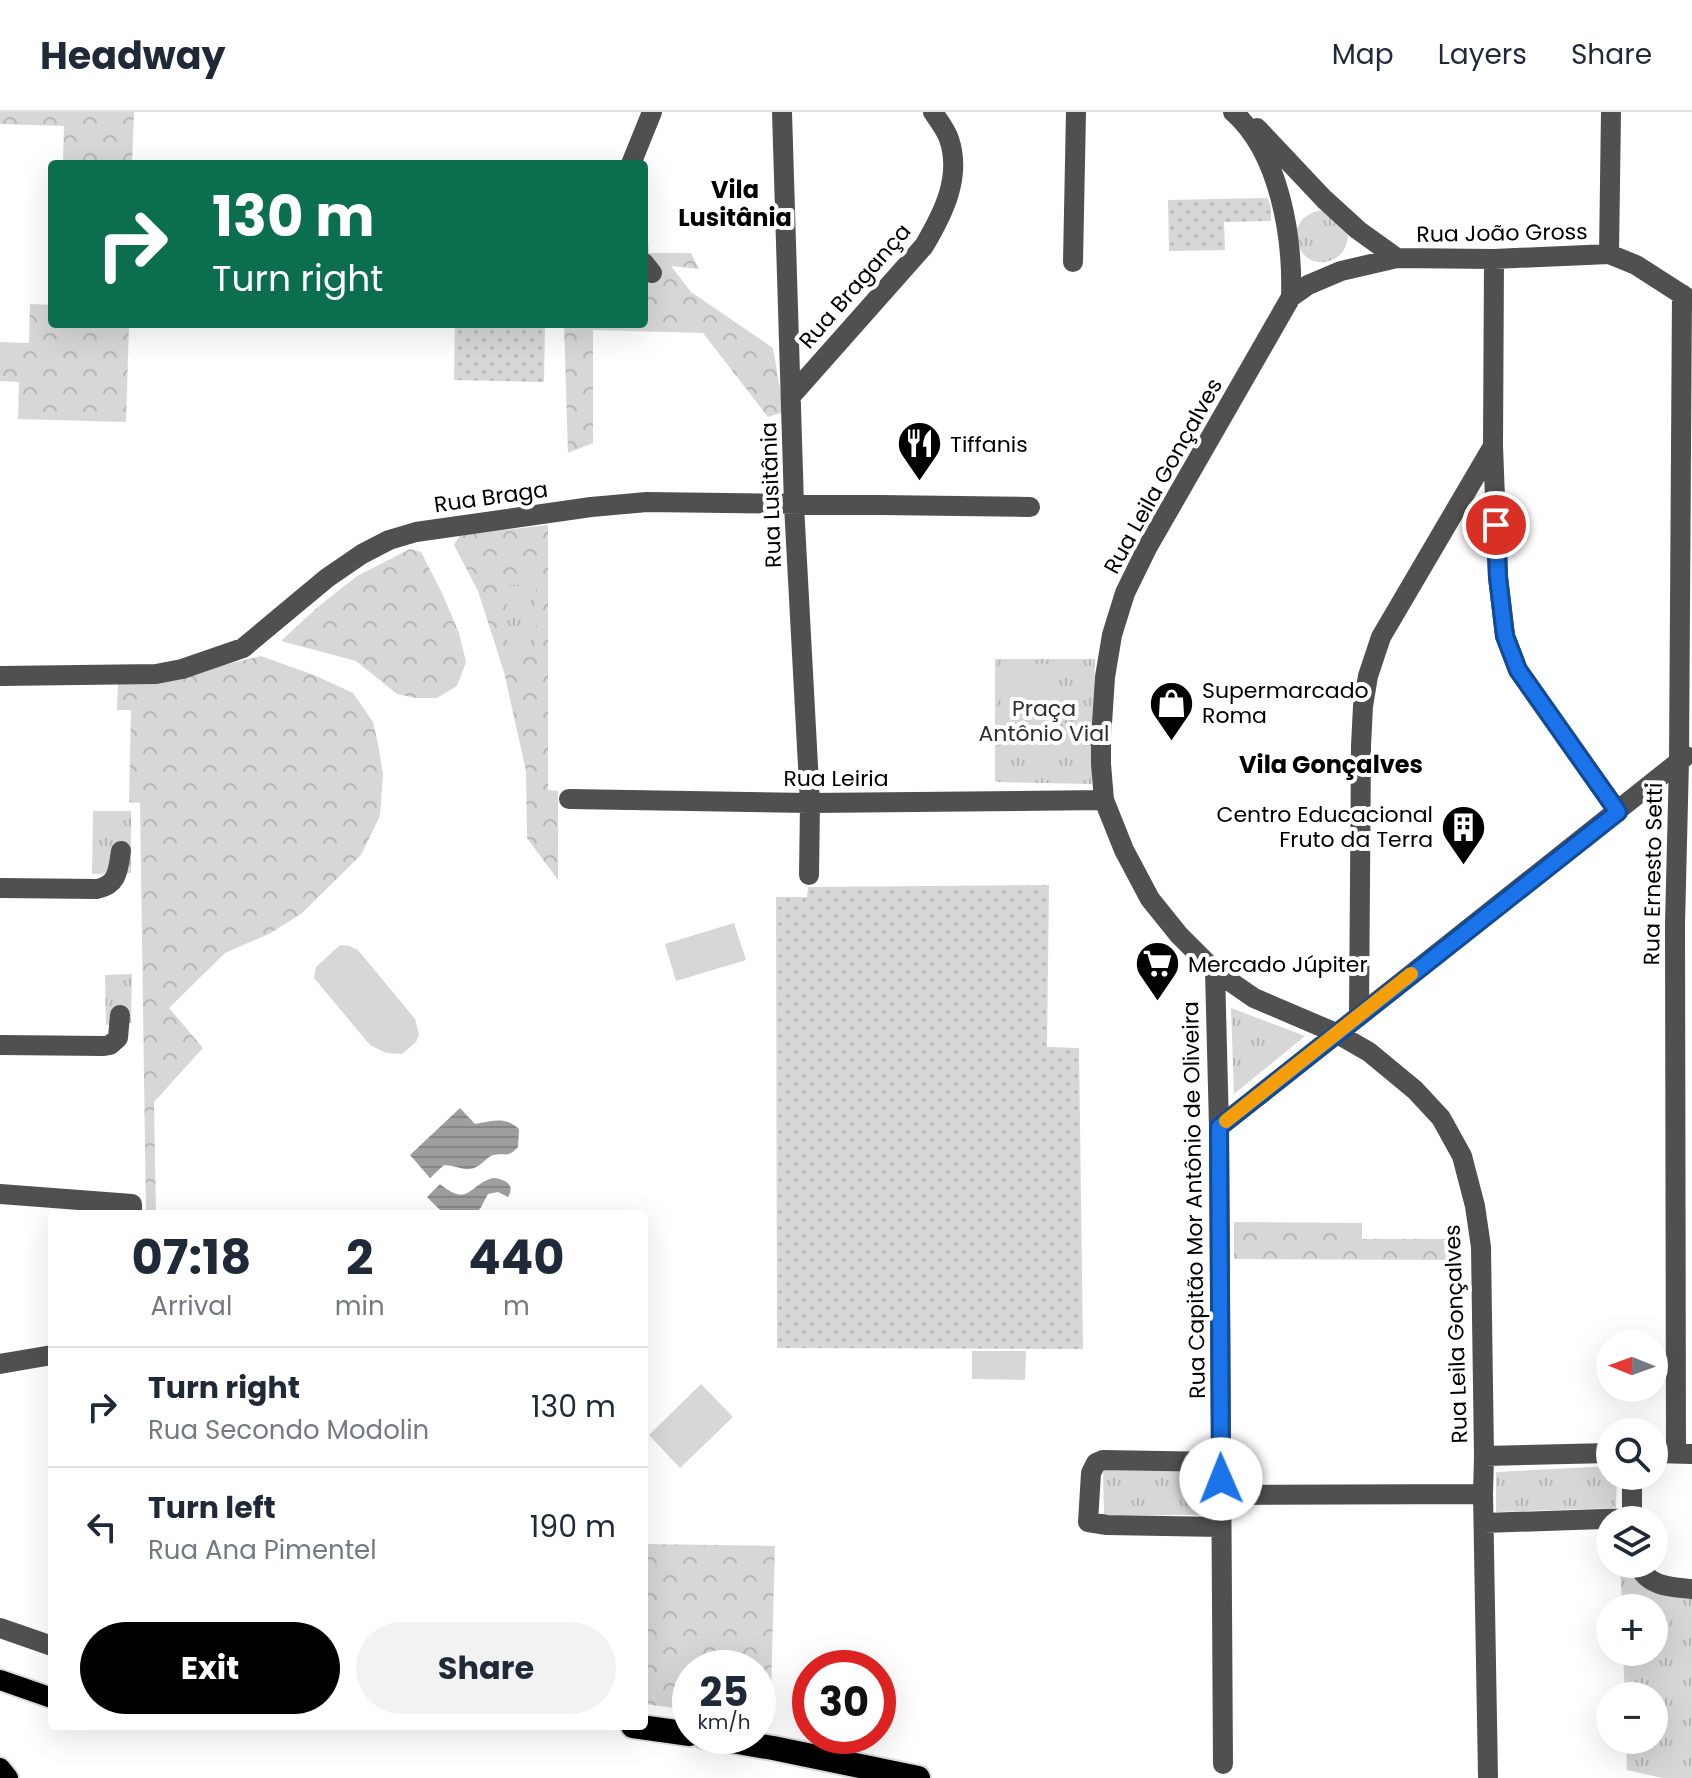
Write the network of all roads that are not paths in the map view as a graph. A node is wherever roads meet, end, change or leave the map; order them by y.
1 (652, 112) edge
2 (782, 112) edge
3 (933, 112) edge
4 (1076, 112) edge
5 (1233, 112) edge
6 (1243, 112) edge
7 (1611, 112) edge
8 (633, 160) edge
9 (1324, 199) junction
10 (1284, 215) junction
11 (1358, 230) junction
12 (1609, 254) junction
13 (1397, 258) junction
14 (1494, 259) junction
15 (1073, 262) dead end
16 (1341, 271) junction
17 (1291, 297) junction
18 (1687, 297) edge
19 (791, 396) junction
20 (1493, 446) junction
21 (794, 505) junction
22 (1030, 507) dead end
23 (0, 676) edge
24 (1686, 756) edge
25 (569, 799) dead end
26 (1104, 800) junction
27 (810, 803) junction
28 (1618, 812) junction
29 (121, 851) dead end
30 (809, 875) dead end
31 (0, 888) edge
32 (1683, 921) edge
33 (1215, 971) junction
34 (120, 1015) dead end
35 (1359, 1015) junction
36 (1336, 1033) junction
37 (0, 1045) edge
38 (1219, 1127) junction
39 (0, 1194) edge
40 (132, 1210) edge
41 (48, 1356) edge
42 (0, 1364) edge
43 (1596, 1453) edge
44 (1684, 1454) edge
45 (1484, 1456) junction
46 (1220, 1462) junction
47 (1483, 1494) junction
48 (1221, 1495) junction
49 (1596, 1520) edge
50 (1484, 1523) junction
51 (1221, 1527) junction
52 (1648, 1578) edge
53 (1692, 1589) edge
54 (0, 1628) edge
55 (48, 1645) edge
56 (0, 1680) edge
57 (48, 1697) edge
58 (648, 1728) edge
59 (672, 1731) edge
60 (776, 1749) edge
61 (1223, 1764) dead end
62 (0, 1768) edge
63 (1488, 1776) dead end
64 (8, 1778) edge
65 (918, 1778) edge

1 - 8 street
2 - 19 street, Rua Lusitânia
3 - 19 street, Rua Bragança
4 - 15 street
5 - 10 street
6 - 9 street, Rua João Gross
7 - 12 street
9 - 10 street
9 - 11 street, Rua João Gross
10 - 17 street
11 - 13 street, Rua João Gross
11 - 16 street
12 - 14 street, Rua João Gross
12 - 18 street, Rua João Gross
13 - 14 street, Rua João Gross
13 - 16 street, Rua João Gross
14 - 20 street
16 - 17 street, Rua João Gross
17 - 26 street, Rua Leila Gonçalves
18 - 24 street, Rua Ernesto Setti
19 - 21 street, Rua Lusitânia
20 - 28 street
20 - 35 street
21 - 22 street, Rua Braga
21 - 23 street, Rua Braga
21 - 27 street, Rua Lusitânia
24 - 28 street
24 - 32 street, Rua Ernesto Setti
25 - 27 street, Rua Leiria
26 - 27 street, Rua Leiria
26 - 33 street, Rua Leila Gonçalves
27 - 30 street, Rua Lusitânia
28 - 35 street
29 - 31 street
32 - 44 street, Rua Ernesto Setti
33 - 36 street, Rua Leila Gonçalves
33 - 38 street, Rua Capitão Mor Antônio de Oliveira
34 - 37 street
35 - 36 street
36 - 38 street
36 - 45 street, Rua Leila Gonçalves
38 - 46 street, Rua Capitão Mor Antônio de Oliveira
39 - 40 street
41 - 42 street
43 - 45 street
45 - 47 street, Rua Leila Gonçalves
46 - 48 street, Rua Capitão Mor Antônio de Oliveira
46 - 51 street
47 - 48 street
47 - 50 street, Rua Leila Gonçalves
48 - 51 street, Rua Capitão Mor Antônio de Oliveira
49 - 50 street
50 - 63 street, Rua Leila Gonçalves
51 - 61 street, Rua Capitão Mor Antônio de Oliveira
52 - 53 street
54 - 55 street
56 - 57 main road
58 - 59 highway
60 - 65 highway
62 - 64 main road

